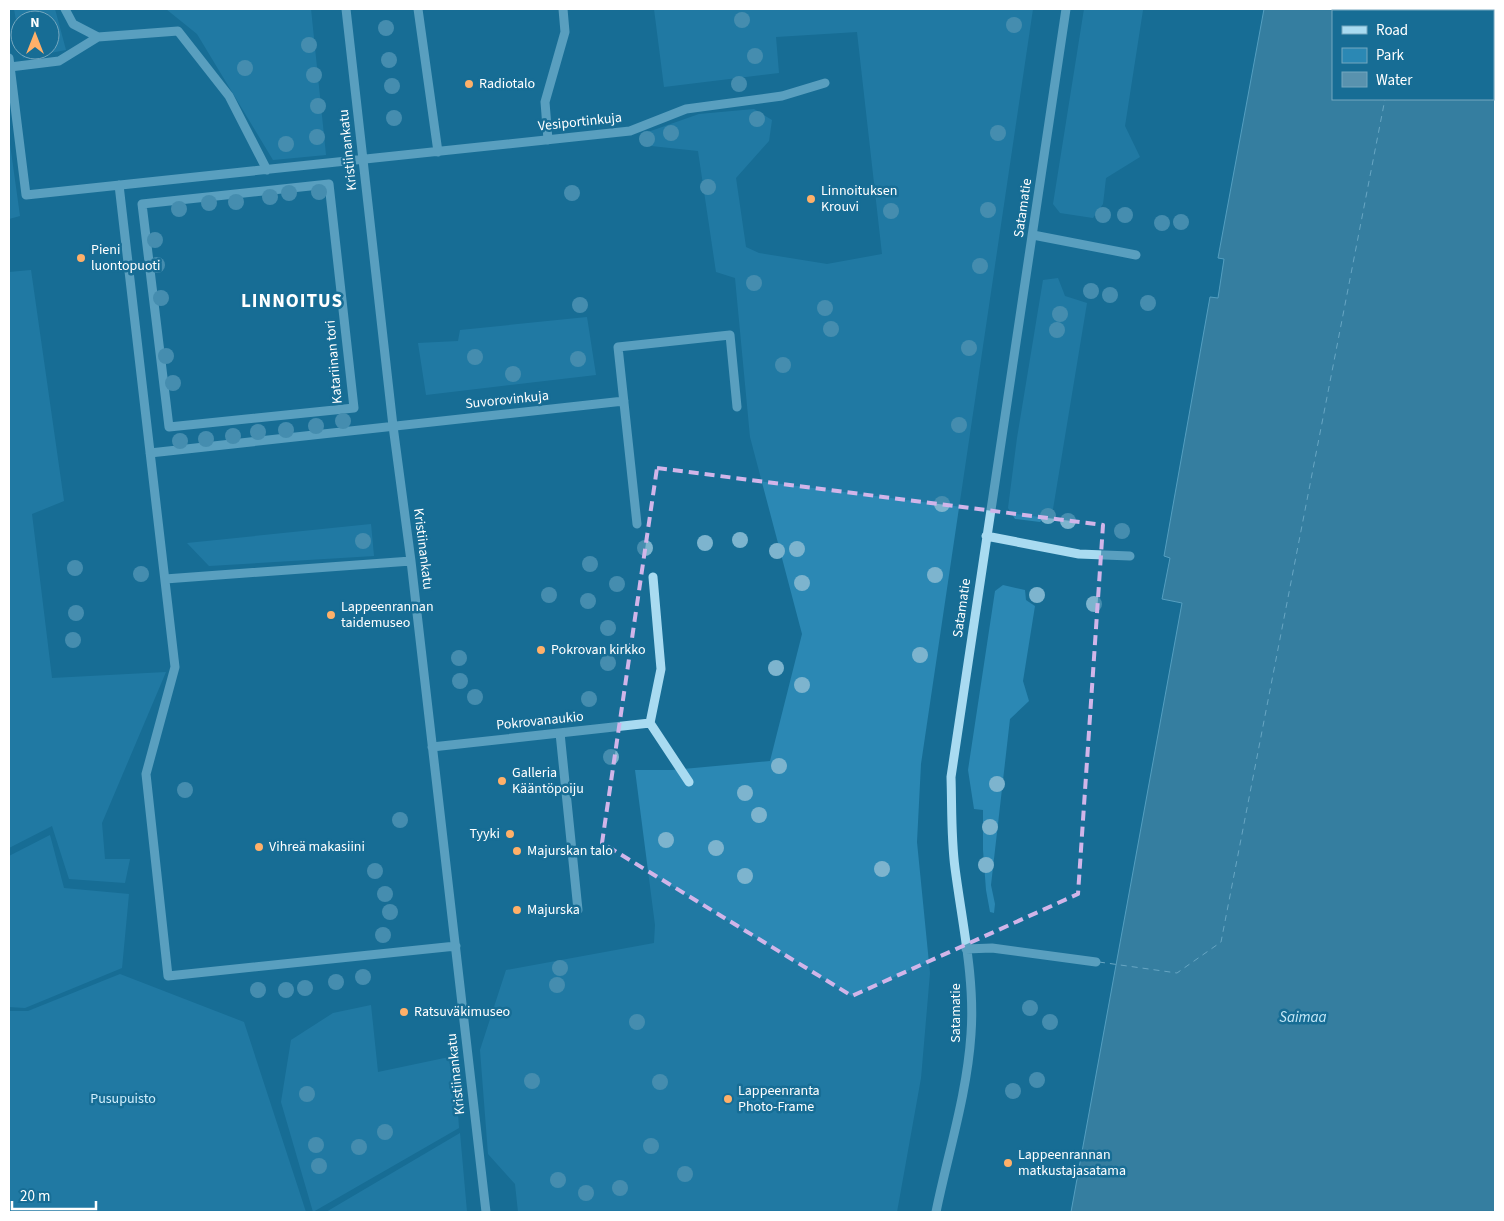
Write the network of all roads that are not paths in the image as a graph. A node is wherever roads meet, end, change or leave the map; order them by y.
1 (65, 9) edge
2 (346, 9) edge
3 (418, 9) edge
4 (563, 9) edge
5 (1066, 9) edge
6 (98, 37) junction
7 (9, 63) edge
8 (825, 83) dead end
9 (548, 140) junction
10 (438, 152) junction
11 (363, 160) junction
12 (267, 170) junction
13 (119, 185) junction
14 (142, 204) joint
15 (1033, 235) junction
16 (1136, 255) dead end
17 (624, 401) junction
18 (737, 407) dead end
19 (393, 426) junction
20 (150, 453) junction
21 (637, 524) dead end
22 (986, 536) junction
23 (1130, 556) dead end
24 (411, 561) junction
25 (653, 577) dead end
26 (165, 579) junction
27 (650, 723) junction
28 (560, 733) junction
29 (432, 747) junction
30 (689, 782) dead end
31 (578, 910) dead end
32 (456, 946) junction
33 (966, 949) junction
34 (1096, 962) dead end
35 (486, 1212) edge
36 (936, 1212) edge

1 - 6 street
2 - 11 street, Kristiinankatu
3 - 10 street
4 - 9 street
5 - 15 street, Satamatie
6 - 7 street
6 - 12 street
7 - 13 street
8 - 9 street, Vesiportinkuja
9 - 10 street, Vesiportinkuja
10 - 11 street, Vesiportinkuja
11 - 12 street
11 - 19 street, Kristiinankatu
12 - 13 street
13 - 20 street
14 - 14 street, Katariinan tori
15 - 16 street
15 - 22 street, Satamatie
17 - 18 street
17 - 19 street, Suvorovinkuja
17 - 21 street
19 - 20 street, Suvorovinkuja
19 - 24 street, Kristiinankatu
20 - 26 street
22 - 23 street
22 - 33 street, Satamatie
24 - 26 street
24 - 29 street, Kristiinankatu
25 - 27 street
26 - 32 street
27 - 28 street, Pokrovanaukio
27 - 30 street
28 - 29 street, Pokrovanaukio
28 - 31 street
29 - 32 street, Kristiinankatu
32 - 35 street, Kristiinankatu
33 - 34 street
33 - 36 street, Satamatie

